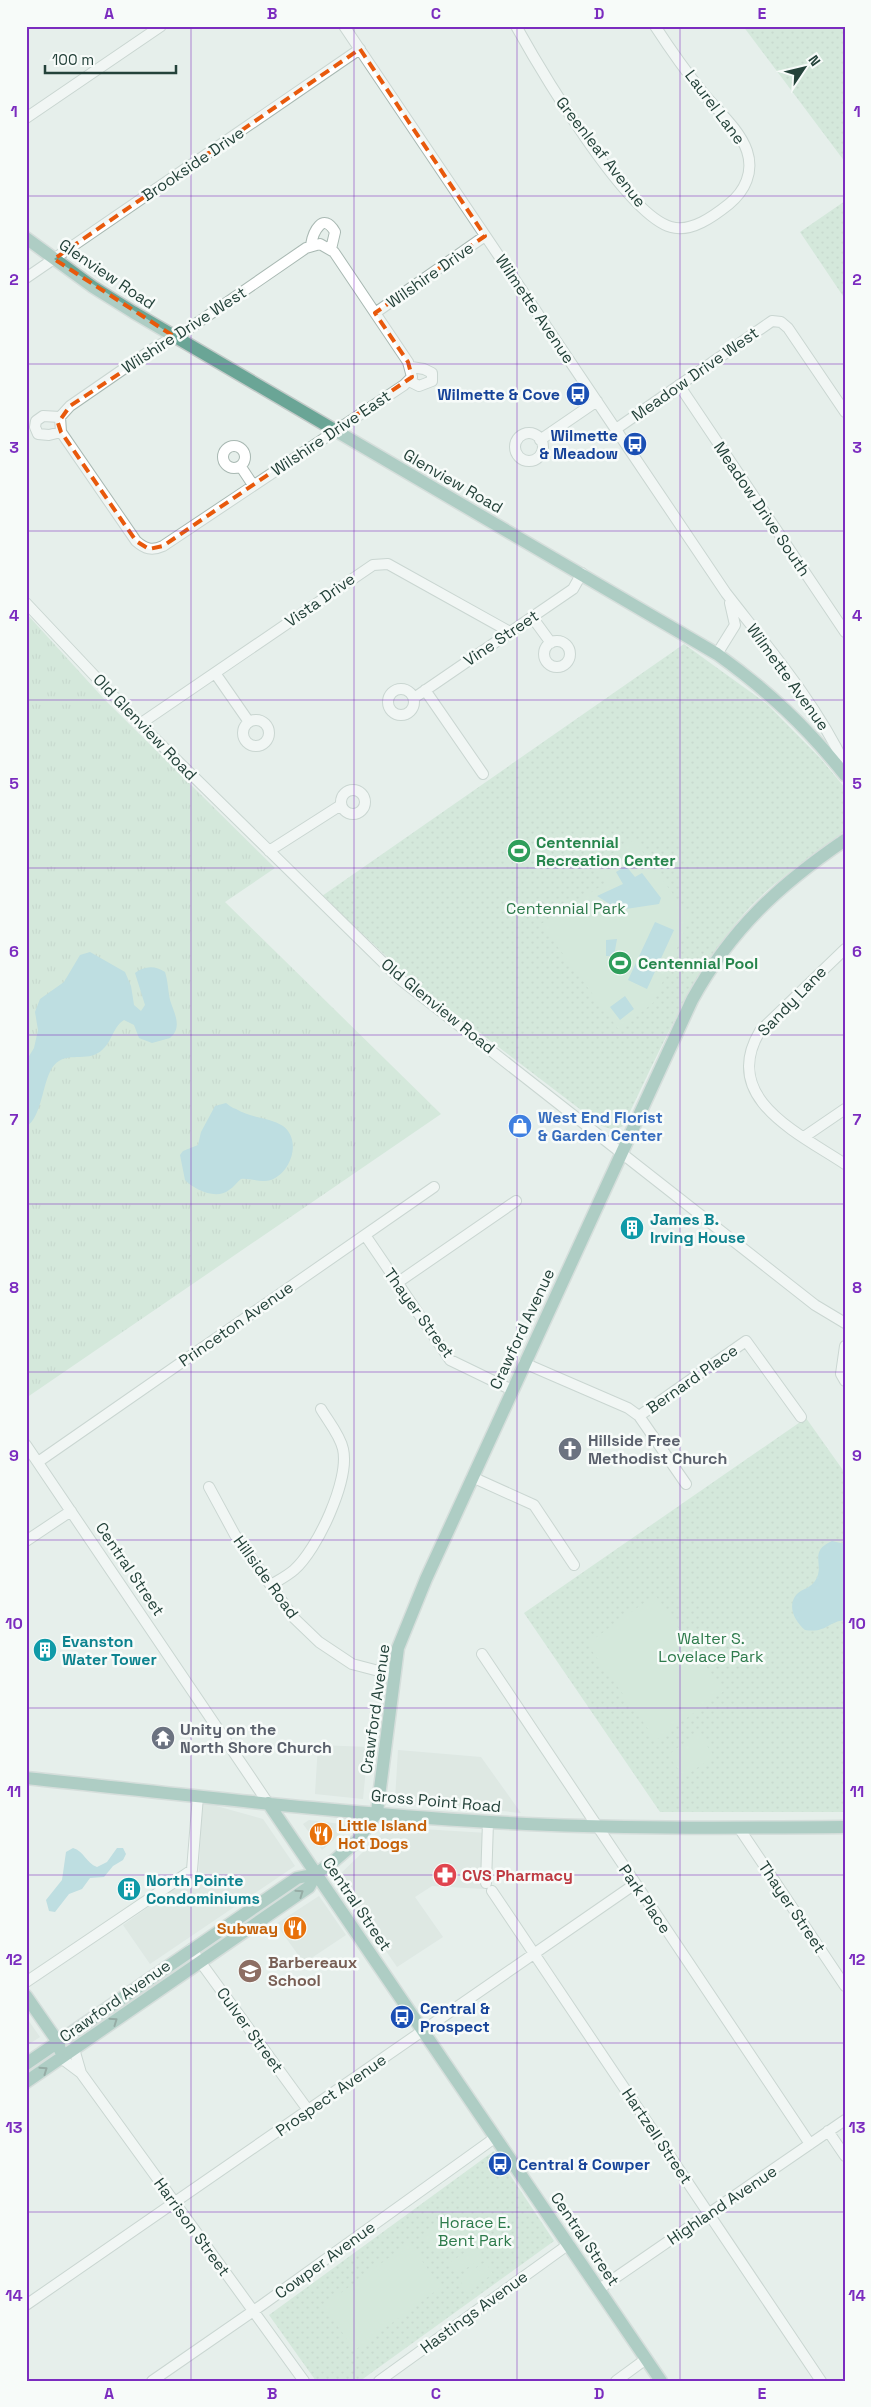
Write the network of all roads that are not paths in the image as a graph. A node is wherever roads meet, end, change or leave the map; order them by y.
1 (161, 26) edge
2 (344, 26) edge
3 (516, 26) edge
4 (655, 26) edge
5 (360, 49) junction
6 (26, 118) edge
7 (716, 214) joint
8 (485, 236) junction
9 (26, 238) edge
10 (311, 245) junction
11 (331, 249) junction
12 (54, 259) junction
13 (26, 278) edge
14 (375, 313) junction
15 (175, 337) junction
16 (411, 367) junction
17 (409, 381) junction
18 (679, 385) junction
19 (597, 402) junction
20 (845, 412) edge
21 (60, 417) junction
22 (616, 429) junction
23 (61, 432) junction
24 (334, 432) junction
25 (540, 440) dead end
26 (241, 467) dead end
27 (253, 484) junction
28 (582, 573) junction
29 (726, 593) junction
30 (26, 604) edge
31 (532, 617) junction
32 (510, 632) junction
33 (845, 632) edge
34 (551, 643) dead end
35 (717, 654) junction
36 (215, 673) junction
37 (425, 690) junction
38 (414, 698) dead end
39 (249, 722) dead end
40 (140, 724) junction
41 (845, 765) edge
42 (483, 774) dead end
43 (845, 775) edge
44 (341, 805) dead end
45 (845, 840) edge
46 (269, 851) junction
47 (845, 949) edge
48 (845, 1109) edge
49 (804, 1137) junction
50 (621, 1151) junction
51 (845, 1164) edge
52 (434, 1187) dead end
53 (516, 1201) dead end
54 (365, 1235) junction
55 (396, 1283) junction
56 (845, 1323) edge
57 (845, 1346) edge
58 (524, 1363) junction
59 (845, 1381) edge
60 (512, 1390) junction
61 (321, 1409) dead end
62 (639, 1416) junction
63 (801, 1417) dead end
64 (26, 1445) edge
65 (38, 1462) junction
66 (472, 1477) junction
67 (686, 1484) dead end
68 (209, 1487) dead end
69 (71, 1511) junction
70 (26, 1541) edge
71 (574, 1564) dead end
72 (271, 1585) junction
73 (482, 1654) dead end
74 (394, 1675) junction
75 (26, 1778) edge
76 (198, 1796) junction
77 (268, 1803) junction
78 (377, 1812) junction
79 (488, 1822) junction
80 (598, 1827) junction
81 (845, 1827) edge
82 (739, 1828) junction
83 (316, 1874) junction
84 (635, 1884) junction
85 (192, 1949) junction
86 (534, 1954) junction
87 (200, 1962) junction
88 (26, 1982) edge
89 (845, 1986) edge
90 (26, 1996) edge
91 (424, 2030) junction
92 (58, 2042) junction
93 (74, 2049) junction
94 (61, 2058) junction
95 (26, 2064) edge
96 (81, 2073) junction
97 (26, 2082) edge
98 (308, 2110) junction
99 (845, 2120) edge
100 (828, 2132) junction
101 (496, 2137) junction
102 (810, 2144) junction
103 (845, 2156) edge
104 (175, 2202) junction
105 (709, 2213) junction
106 (569, 2244) junction
107 (599, 2289) junction
108 (26, 2305) edge
109 (253, 2311) junction
110 (646, 2359) junction
111 (152, 2381) edge
112 (304, 2381) edge
113 (379, 2381) edge
114 (616, 2381) edge
115 (661, 2381) edge
116 (822, 2381) edge

1 - 6 street
2 - 5 street, Wilmette Avenue
3 - 7 street, Greenleaf Avenue
4 - 7 street, Laurel Lane
5 - 8 street, Wilmette Avenue
5 - 12 street, Brookside Drive
8 - 14 street, Wilshire Drive
8 - 19 street, Wilmette Avenue
9 - 12 main road, Glenview Road
10 - 11 street
10 - 11 street, Wilshire Drive West
10 - 15 street, Wilshire Drive West
11 - 14 street
12 - 13 street, Brookside Drive
12 - 15 main road, Glenview Road
14 - 16 street
15 - 21 street, Wilshire Drive West
15 - 24 main road, Glenview Road
16 - 17 street, Wilshire Drive East
16 - 17 street, Wilshire Drive East
17 - 24 street, Wilshire Drive East
18 - 20 street, Meadow Drive West
18 - 22 street, Meadow Drive West
18 - 33 street, Meadow Drive South
19 - 22 street, Wilmette Avenue
19 - 25 street
21 - 23 street
21 - 23 street
22 - 29 street, Wilmette Avenue
23 - 27 street, Wilshire Drive East
24 - 27 street, Wilshire Drive East
24 - 28 main road, Glenview Road
26 - 27 street, Wilshire Drive East
28 - 31 street, Vine Street
28 - 35 main road, Glenview Road
29 - 35 street, Wilmette Avenue
29 - 41 street, Wilmette Avenue
30 - 40 street, Old Glenview Road
31 - 32 street, Vine Street
31 - 34 street
32 - 36 street, Vista Drive
32 - 37 street, Vine Street
35 - 43 main road, Glenview Road
36 - 39 street
36 - 40 street, Vista Drive
37 - 38 street, Vine Street
37 - 42 street
40 - 46 street, Old Glenview Road
44 - 46 street
45 - 50 main road, Crawford Avenue
46 - 50 street, Old Glenview Road
47 - 49 street, Sandy Lane
48 - 49 street
49 - 51 street, Sandy Lane
50 - 56 street, Old Glenview Road
50 - 58 main road, Crawford Avenue
52 - 54 street, Princeton Avenue
53 - 55 street
54 - 55 street, Thayer Street
54 - 65 street, Princeton Avenue
55 - 60 street, Thayer Street
57 - 59 street
58 - 60 main road, Crawford Avenue
58 - 62 street
60 - 66 main road, Crawford Avenue
61 - 72 street
62 - 63 street, Bernard Place
62 - 67 street
64 - 65 street, Central Street
65 - 69 street, Central Street
66 - 71 street
66 - 74 main road, Crawford Avenue
68 - 72 street, Hillside Road
69 - 70 street
69 - 77 street, Central Street
72 - 74 street, Hillside Road
73 - 80 street, Park Place
74 - 78 main road, Crawford Avenue
75 - 76 main road, Gross Point Road
76 - 77 main road, Gross Point Road
76 - 88 street
77 - 78 main road, Gross Point Road
77 - 83 main road, Central Street
78 - 79 main road, Gross Point Road
78 - 83 main road, Crawford Avenue
79 - 80 main road, Gross Point Road
79 - 86 street, Hartzell Street
80 - 82 main road, Gross Point Road
80 - 84 street, Park Place
81 - 82 main road, Gross Point Road
82 - 89 street, Thayer Street
83 - 85 main road, Crawford Avenue
87 -> 83 main road, Crawford Avenue
83 - 91 main road, Central Street
84 - 86 street, Prospect Avenue
84 - 102 street, Park Place
85 - 87 street, Culver Street
85 - 92 main road, Crawford Avenue
86 - 91 street, Prospect Avenue
86 - 105 street, Hartzell Street
93 -> 87 main road, Crawford Avenue
87 - 98 street, Culver Street
90 - 92 main road
91 - 98 street, Prospect Avenue
91 - 101 main road, Central Street
92 - 93 main road
92 - 94 main road
92 - 95 main road, Crawford Avenue
93 - 94 main road, Crawford Avenue
93 - 96 street, Harrison Street
94 - 96 street, Harrison Street
97 -> 94 main road, Crawford Avenue
96 - 104 street, Harrison Street
98 - 104 street, Prospect Avenue
99 - 100 street, Highland Avenue
100 - 102 street, Highland Avenue
100 - 103 street
101 - 106 main road, Central Street
101 - 109 street, Cowper Avenue
102 - 105 street, Highland Avenue
104 - 108 street, Prospect Avenue
104 - 109 street, Harrison Street
105 - 107 street, Highland Avenue
105 - 116 street, Hartzell Street
106 - 107 main road, Central Street
106 - 113 street, Hastings Avenue
107 - 110 main road, Central Street
109 - 111 street, Cowper Avenue
109 - 112 street, Harrison Street
110 - 114 street
110 - 115 main road, Central Street

